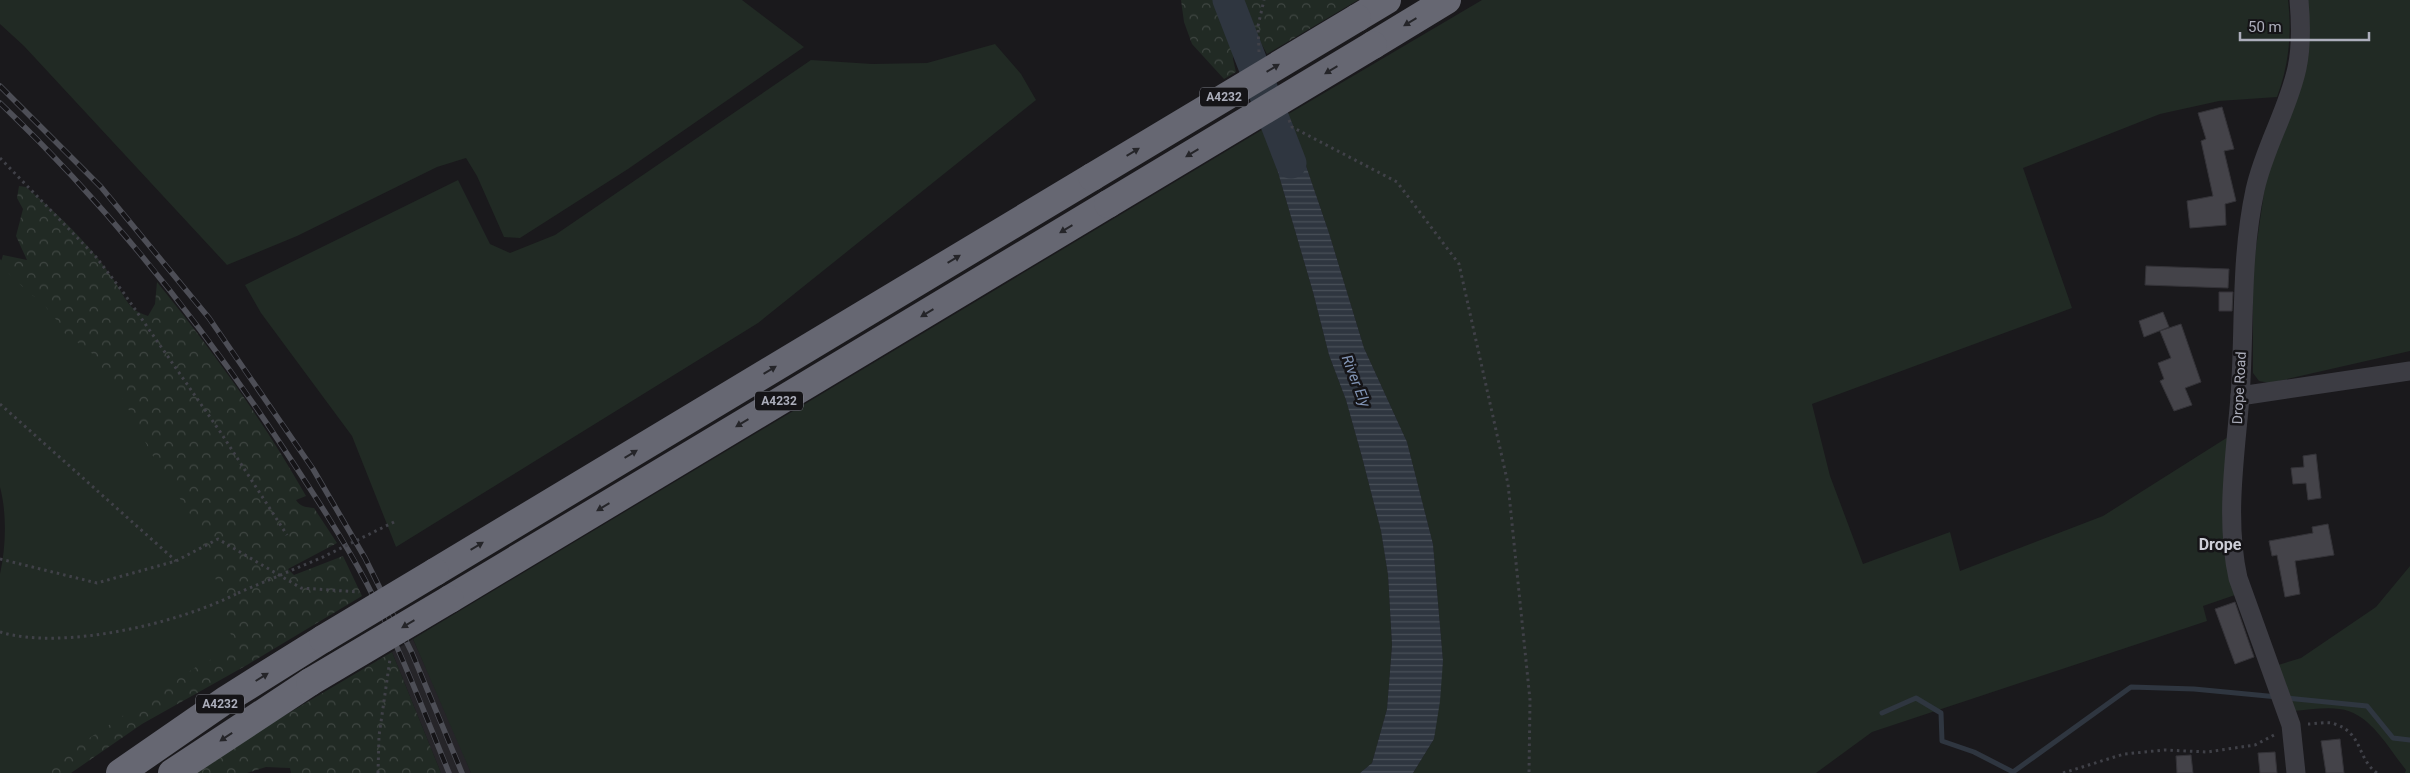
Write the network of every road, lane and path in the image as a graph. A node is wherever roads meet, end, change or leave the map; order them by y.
1 (1264, 0) edge
2 (1386, 0) edge
3 (1447, 0) edge
4 (2299, 0) edge
5 (1262, 58) dead end
6 (1288, 119) dead end
7 (0, 158) edge
8 (2410, 371) edge
9 (2240, 396) junction
10 (0, 404) edge
11 (394, 522) dead end
12 (287, 535) dead end
13 (0, 559) edge
14 (176, 561) junction
15 (361, 592) dead end
16 (0, 632) edge
17 (391, 651) dead end
18 (227, 699) junction
19 (2290, 725) junction
20 (102, 773) edge
21 (120, 773) edge
22 (172, 773) edge
23 (378, 773) edge
24 (1529, 773) edge
25 (2064, 773) edge
26 (2296, 773) edge
27 (2377, 773) edge

1 - 5 path
18 -> 2 highway, A4232, bridge
3 -> 22 highway, A4232, bridge
4 - 9 street, Drope Road
6 - 24 path
7 - 12 path
8 - 9 street
9 - 19 street, Drope Road
10 - 14 path
11 - 16 path, bridge
13 - 14 path
14 - 15 path
17 - 23 path
18 - 20 highway
18 - 21 highway, A4232
19 - 25 path
19 - 26 street, Drope Road
19 - 27 path

